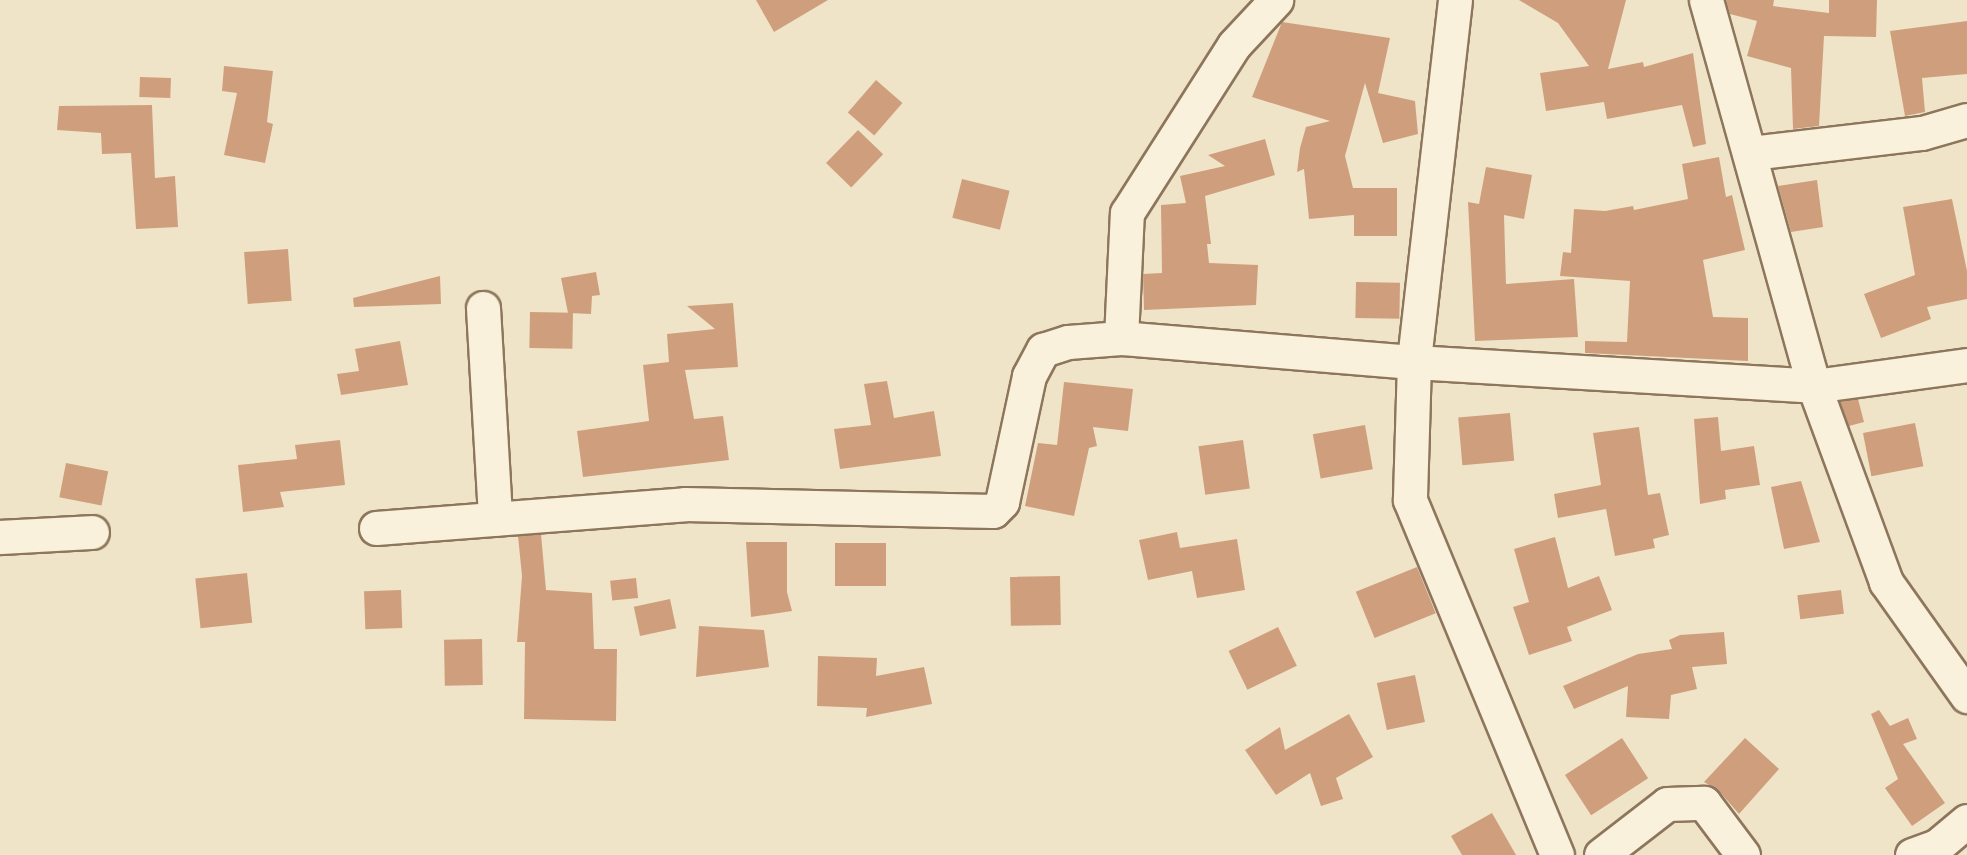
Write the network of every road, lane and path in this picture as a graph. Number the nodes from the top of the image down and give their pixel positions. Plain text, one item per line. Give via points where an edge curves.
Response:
1 (1276, 0) edge
2 (1455, 0) edge
3 (1706, 0) edge
4 (1967, 120) edge
5 (1751, 153) junction
6 (483, 308) dead end
7 (1121, 338) junction
8 (1414, 362) junction
9 (1967, 365) edge
10 (1814, 386) junction
11 (495, 519) junction
12 (376, 528) dead end
13 (92, 532) dead end
14 (0, 537) edge
15 (1967, 696) edge
16 (1967, 821) edge
17 (1557, 855) edge
18 (1601, 855) edge
19 (1743, 855) edge
20 (1912, 855) edge

1 - 7 street via 1234,45 1127,213
2 - 8 street
3 - 5 street
4 - 5 street via 1922,133
5 - 10 street
6 - 11 street
7 - 8 street
7 - 11 street via 1068,342 1043,350 1029,376 1002,502 993,511 685,504
8 - 10 street
8 - 17 street via 1410,500
9 - 10 street
10 - 15 street via 1886,582
11 - 12 street
13 - 14 street
16 - 20 street via 1937,846
18 - 19 street via 1667,804 1704,803

